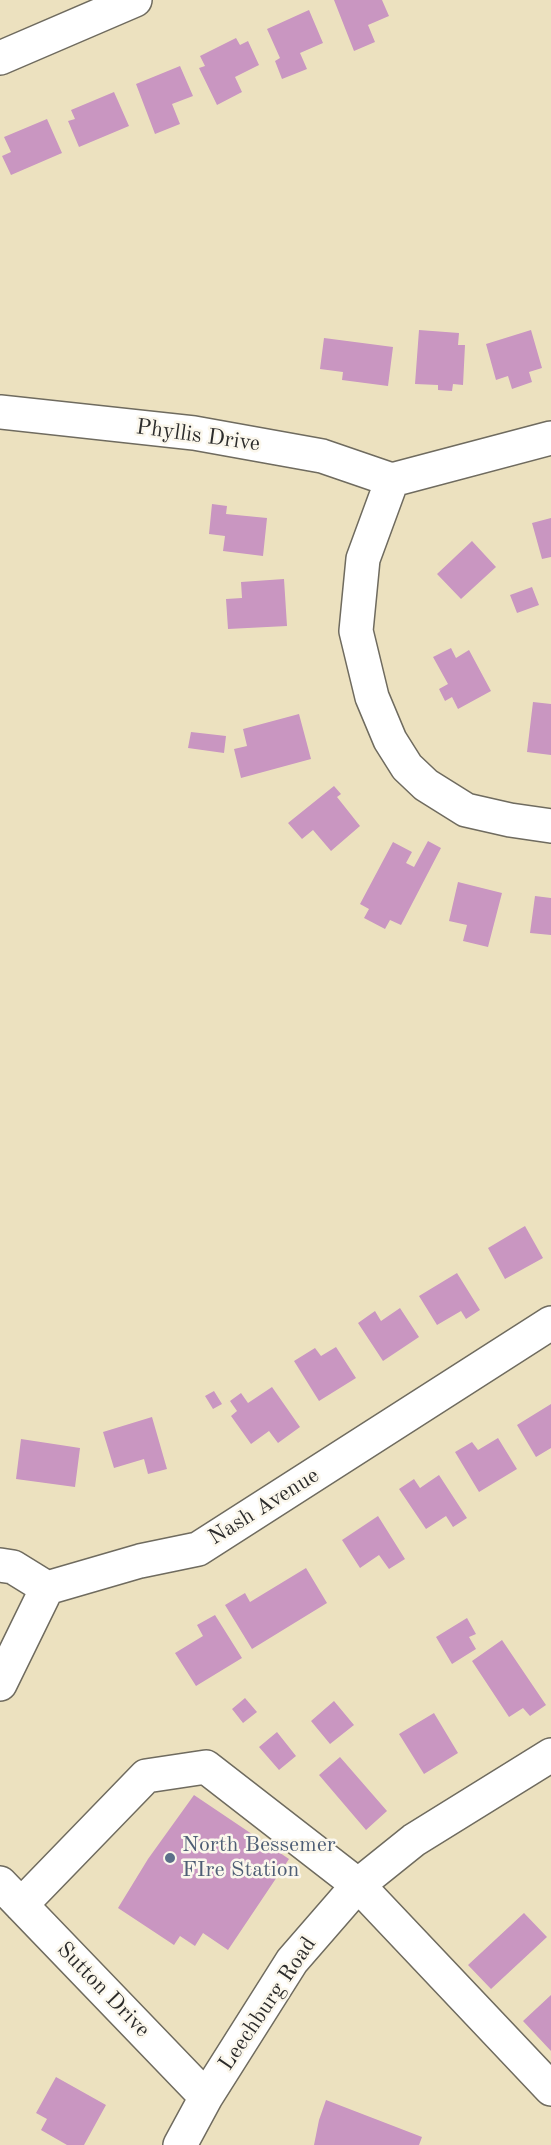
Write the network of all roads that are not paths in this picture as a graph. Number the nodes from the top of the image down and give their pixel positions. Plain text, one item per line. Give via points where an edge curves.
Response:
1 (135, 0) edge
2 (0, 58) edge
3 (0, 412) edge
4 (551, 438) edge
5 (392, 480) junction
6 (551, 826) edge
7 (551, 1323) edge
8 (0, 1564) edge
9 (47, 1587) junction
10 (0, 1684) edge
11 (551, 1755) edge
12 (358, 1885) junction
13 (10, 1894) edge
14 (551, 2089) edge
15 (206, 2097) junction
16 (180, 2145) edge

1 - 2 street
3 - 5 street, Phyllis Drive via 194,433 322,456
4 - 5 street
5 - 6 street via 363,559 356,631 372,698 390,741 407,767 426,785 466,810
7 - 9 street, Nash Avenue via 198,1549
8 - 9 street
9 - 10 street
11 - 12 street, Leechburg Road via 414,1840
12 - 13 street via 206,1767 146,1776
12 - 14 street
12 - 15 street, Leechburg Road via 292,1961
13 - 15 street, Sutton Drive
15 - 16 street, Leechburg Road

